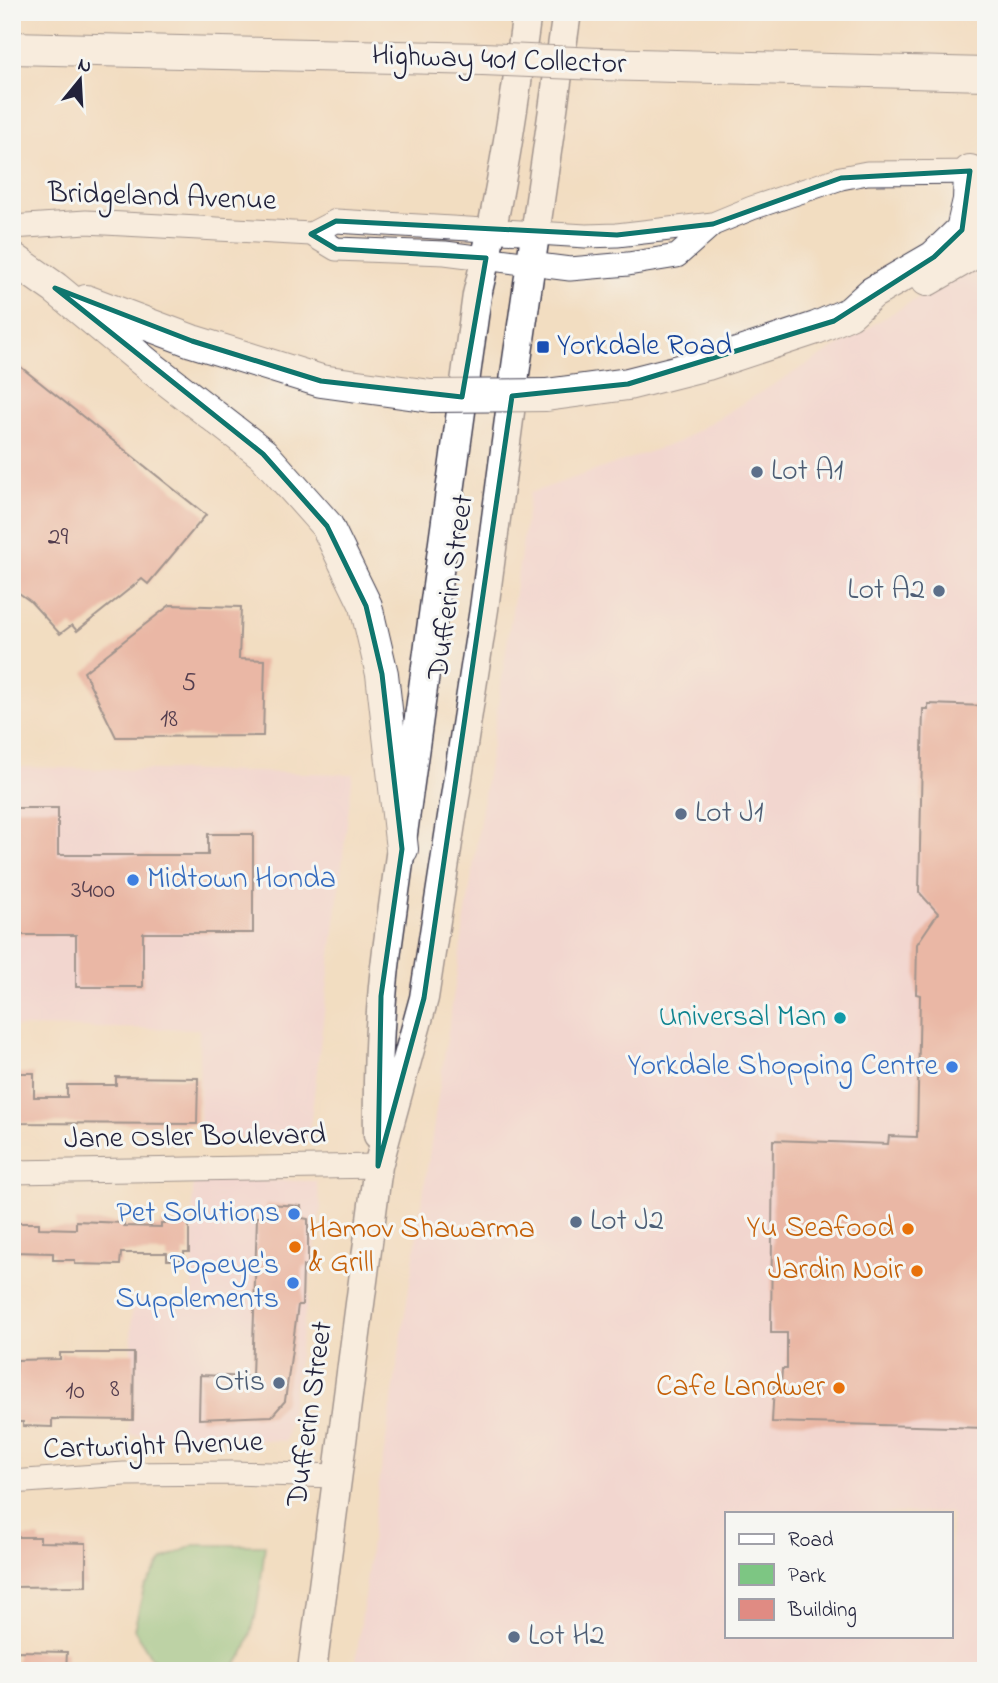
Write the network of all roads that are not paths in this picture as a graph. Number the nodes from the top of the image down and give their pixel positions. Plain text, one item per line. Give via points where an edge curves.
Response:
1 (527, 12) edge
2 (567, 12) edge
3 (12, 48) edge
4 (986, 74) edge
5 (978, 172) edge
6 (713, 224) junction
7 (12, 227) edge
8 (493, 230) junction
9 (536, 233) junction
10 (311, 234) junction
11 (986, 246) edge
12 (12, 258) edge
13 (486, 258) junction
14 (531, 265) junction
15 (55, 288) junction
16 (850, 313) junction
17 (402, 849) junction
18 (378, 1166) junction
19 (12, 1172) edge
20 (337, 1476) junction
21 (12, 1482) edge
22 (312, 1671) edge

1 - 8 main road, Dufferin Street
2 - 9 main road, Dufferin Street
3 - 4 highway, Highway 401 Collector, bridge
5 - 6 street via 867,173 841,178
5 - 16 highway via 962,230 934,257 872,293
6 - 9 street via 599,236
6 - 14 street via 677,256 598,268
7 - 10 street, Bridgeland Avenue via 86,222
8 - 9 street, Bridgeland Avenue
8 - 10 street, Bridgeland Avenue via 335,221
8 - 13 main road, Dufferin Street
9 - 14 main road, Dufferin Street
10 - 13 street, Bridgeland Avenue via 336,249
11 - 16 highway via 877,310
12 - 15 highway
13 - 14 street, Bridgeland Avenue
13 - 17 main road, Dufferin Street via 467,364
14 - 18 main road, Dufferin Street via 424,998
15 - 16 highway, bridge via 192,341 321,381 431,396 546,395 628,384 707,364
15 - 17 highway via 263,454 327,526 366,606 379,663
17 - 18 main road, Dufferin Street via 381,996
18 - 19 street, Jane Osler Boulevard
18 - 20 main road, Dufferin Street
20 - 21 street, Cartwright Avenue via 124,1474
20 - 22 main road, Dufferin Street

